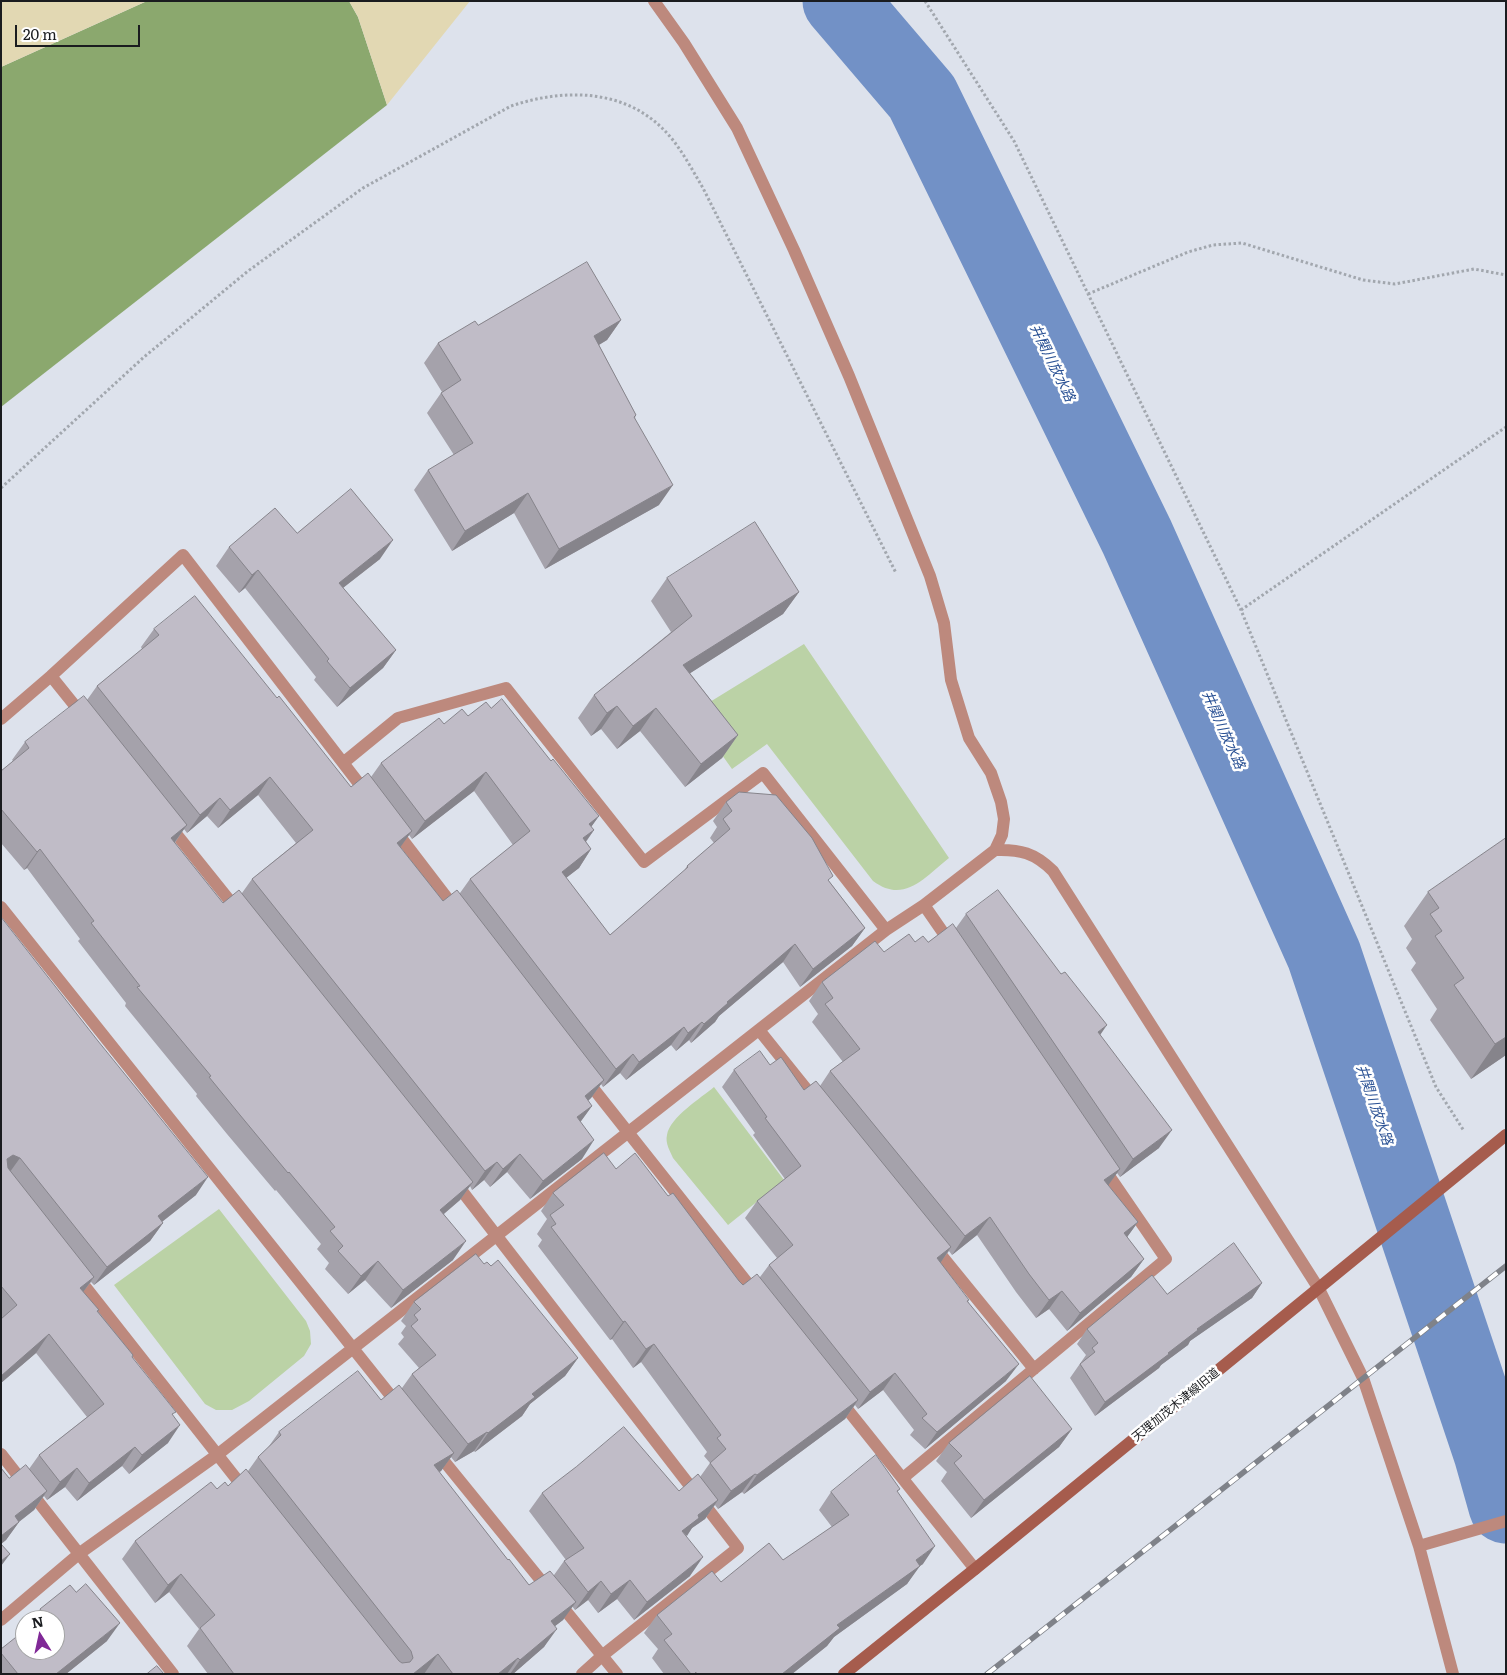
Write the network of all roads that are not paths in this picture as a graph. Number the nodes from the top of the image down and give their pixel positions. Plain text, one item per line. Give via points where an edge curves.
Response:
1 (654, 1) edge
2 (51, 676) junction
3 (1, 719) edge
4 (94, 731) edge
5 (343, 763) junction
6 (373, 802) edge
7 (162, 816) edge
8 (386, 818) edge
9 (995, 850) junction
10 (924, 905) junction
11 (1, 907) edge
12 (243, 917) edge
13 (464, 920) edge
14 (886, 930) junction
15 (958, 954) edge
16 (759, 1030) junction
17 (579, 1070) edge
18 (821, 1107) edge
19 (628, 1133) junction
20 (1506, 1135) edge
21 (1099, 1160) edge
22 (448, 1173) edge
23 (498, 1235) junction
24 (927, 1238) edge
25 (69, 1267) edge
26 (1318, 1289) junction
27 (762, 1302) edge
28 (352, 1348) junction
29 (1034, 1369) junction
30 (829, 1386) edge
31 (408, 1418) edge
32 (427, 1440) edge
33 (1, 1454) edge
34 (217, 1455) junction
35 (902, 1478) junction
36 (253, 1500) edge
37 (1506, 1520) edge
38 (1419, 1546) junction
39 (80, 1553) junction
40 (975, 1569) junction
41 (1, 1620) edge
42 (603, 1655) junction
43 (173, 1674) edge
44 (582, 1674) edge
45 (616, 1674) edge
46 (844, 1674) edge
47 (1453, 1674) edge

1 - 9 street via 684,42 737,128 849,376 930,576 944,622 952,680 969,738 991,773 1001,802 1002,835
2 - 3 street
2 - 4 street
2 - 5 street via 183,555
5 - 6 street
5 - 14 street via 398,718 506,688 644,862 763,773
7 - 12 street
8 - 13 street
9 - 10 street
9 - 26 street via 1014,849 1032,855 1053,871
10 - 14 street
10 - 15 street
11 - 28 street
14 - 16 street
16 - 18 street
16 - 19 street
17 - 19 street
19 - 23 street
19 - 27 street
20 - 26 street, 天理加茂木津線旧道
21 - 29 street via 1166,1260
22 - 23 street
23 - 28 street
23 - 42 street via 738,1548
24 - 29 street
25 - 34 street
26 - 38 street via 1362,1378
26 - 40 street, 天理加茂木津線旧道
28 - 31 street
28 - 34 street
29 - 35 street
30 - 35 street
32 - 42 street
33 - 39 street
34 - 36 street
34 - 39 street
35 - 40 street
37 - 38 street
38 - 47 street
39 - 41 street
39 - 43 street
40 - 46 street, 天理加茂木津線旧道
42 - 44 street
42 - 45 street

